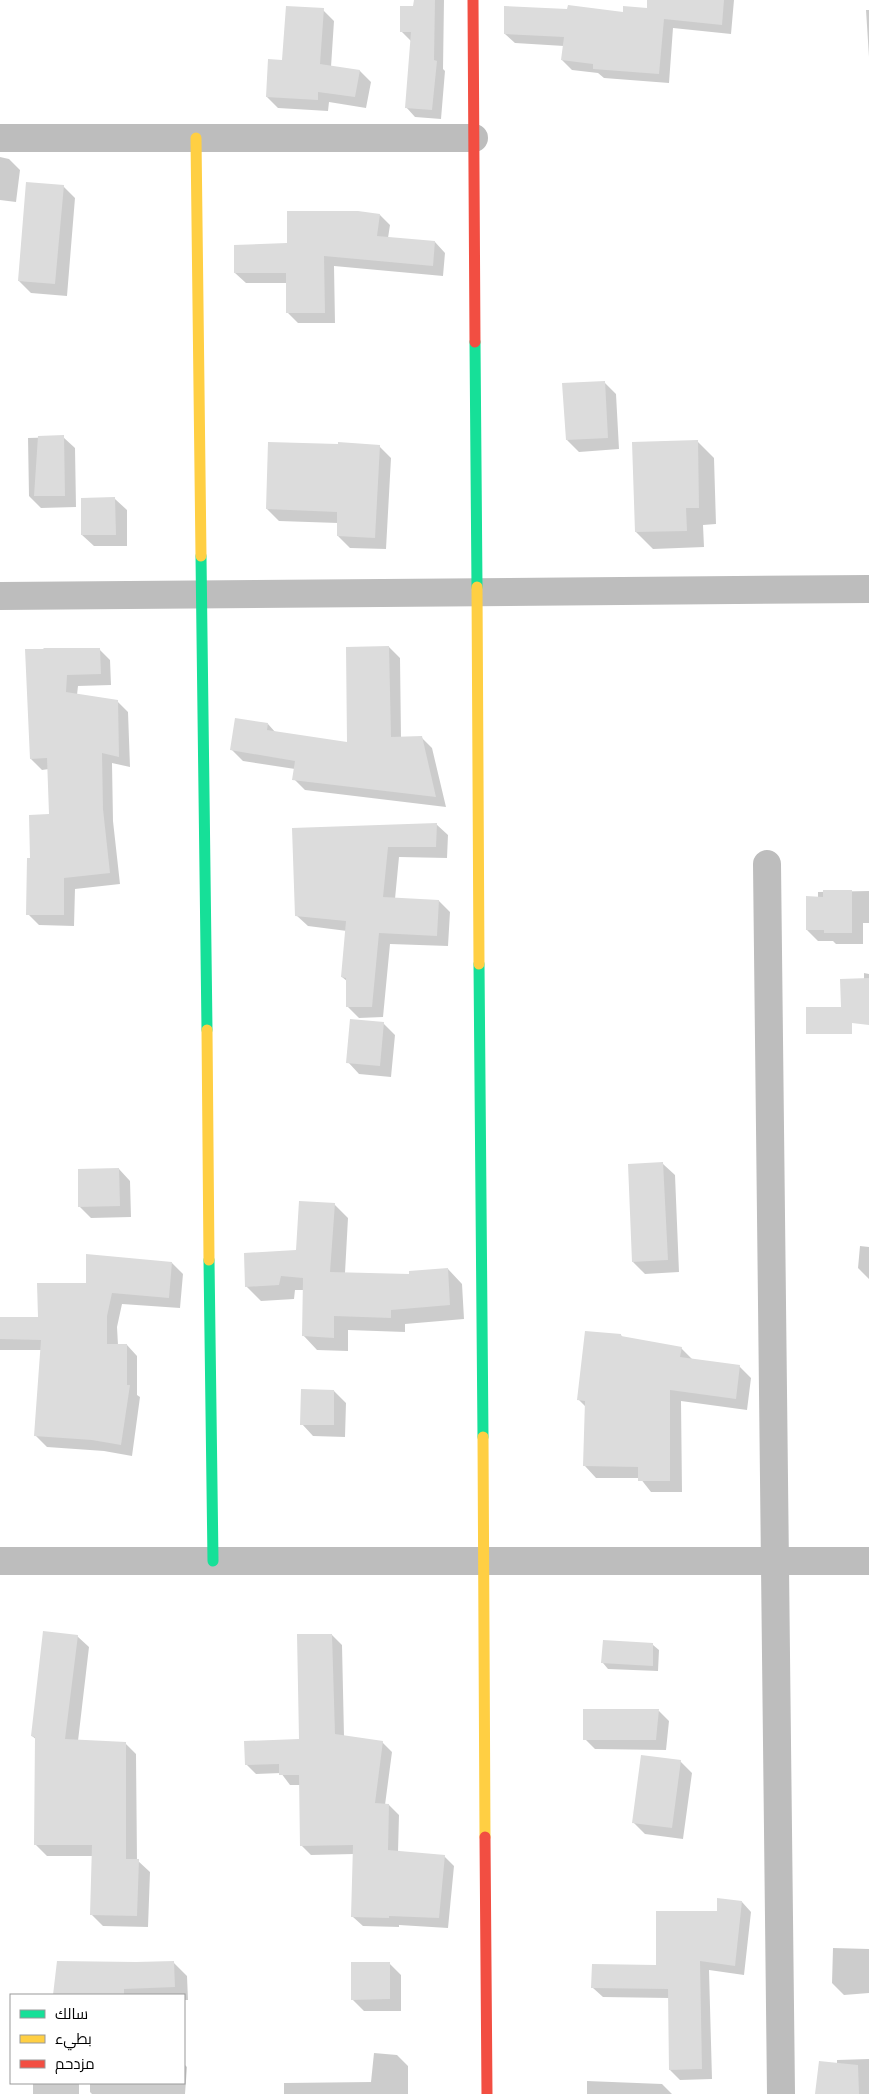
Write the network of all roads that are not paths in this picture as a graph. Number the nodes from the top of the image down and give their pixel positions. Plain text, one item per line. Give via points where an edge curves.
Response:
1 (473, 0) edge
2 (0, 138) edge
3 (196, 138) junction
4 (474, 138) junction
5 (869, 589) edge
6 (477, 591) junction
7 (201, 594) junction
8 (0, 596) edge
9 (767, 864) dead end
10 (0, 1561) edge
11 (484, 1561) junction
12 (775, 1561) junction
13 (869, 1561) edge
14 (212, 1562) junction
15 (487, 2094) edge
16 (781, 2094) edge

1 - 4 street
2 - 3 street
3 - 4 street
3 - 7 street
4 - 6 street
5 - 6 street
6 - 7 street
6 - 11 street
7 - 8 street
7 - 14 street
9 - 12 street
10 - 14 street
11 - 12 street
11 - 14 street
11 - 15 street
12 - 13 street
12 - 16 street

